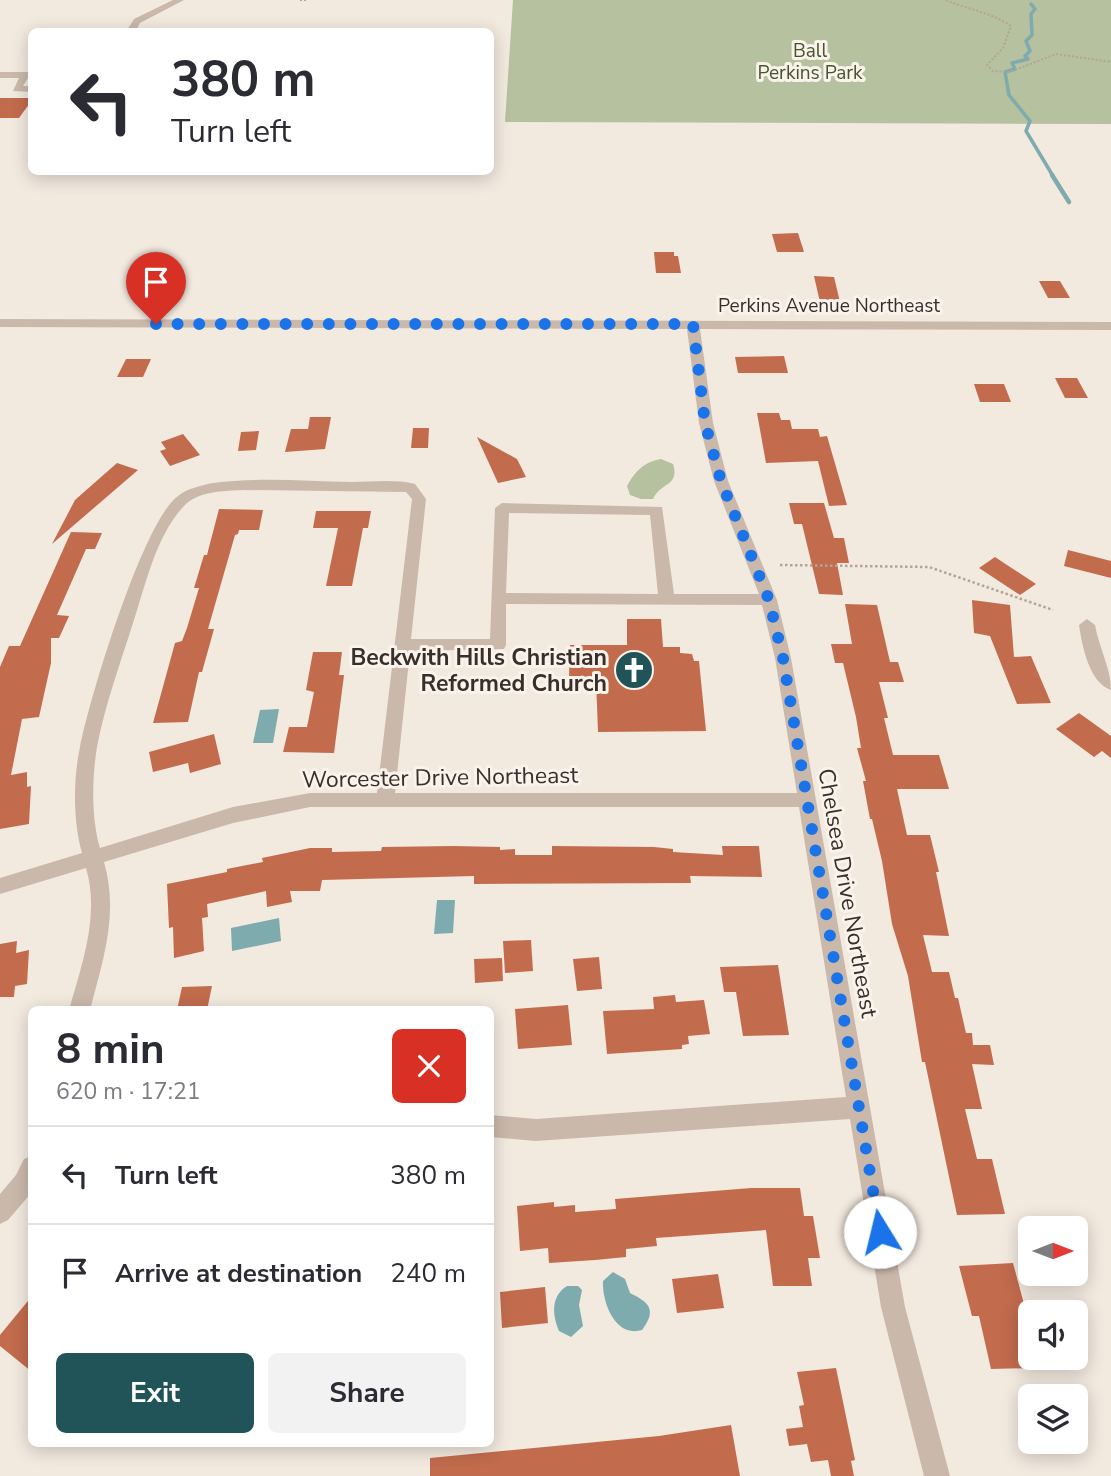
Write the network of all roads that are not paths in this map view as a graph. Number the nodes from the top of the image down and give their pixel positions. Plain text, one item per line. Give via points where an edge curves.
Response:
1 (180, 0) edge
2 (133, 28) edge
3 (28, 75) edge
4 (2, 78) edge
5 (28, 89) edge
6 (0, 323) edge
7 (693, 324) junction
8 (1111, 326) edge
9 (498, 598) junction
10 (667, 600) junction
11 (769, 600) junction
12 (1087, 625) dead end
13 (402, 645) junction
14 (1111, 684) edge
15 (384, 799) junction
16 (808, 800) junction
17 (93, 858) junction
18 (0, 886) edge
19 (80, 1006) edge
20 (860, 1107) junction
21 (494, 1126) edge
22 (28, 1174) edge
23 (0, 1212) edge
24 (937, 1476) edge

1 - 2 street via 137,21
3 - 4 street
3 - 5 street via 16,89
6 - 7 street, Perkins Avenue Northeast
7 - 8 street, Perkins Avenue Northeast
7 - 11 street, Chelsea Drive Northeast via 705,423 721,481
9 - 10 street
9 - 10 street via 502,508 657,510
9 - 13 street via 498,645
10 - 11 street
11 - 16 street, Chelsea Drive Northeast
12 - 14 street via 1091,652
13 - 15 street
13 - 17 street via 419,499 410,487 244,485 210,488 185,497 161,526 150,549 101,696 85,772 86,822
15 - 16 street, Worcester Drive Northeast
15 - 17 street, Worcester Drive Northeast via 310,800 267,807
16 - 20 street, Chelsea Drive Northeast
17 - 18 street, Worcester Drive Northeast
17 - 19 street via 99,878 100,934
20 - 21 street via 536,1130
20 - 24 street, Chelsea Drive Northeast via 893,1307
22 - 23 street

